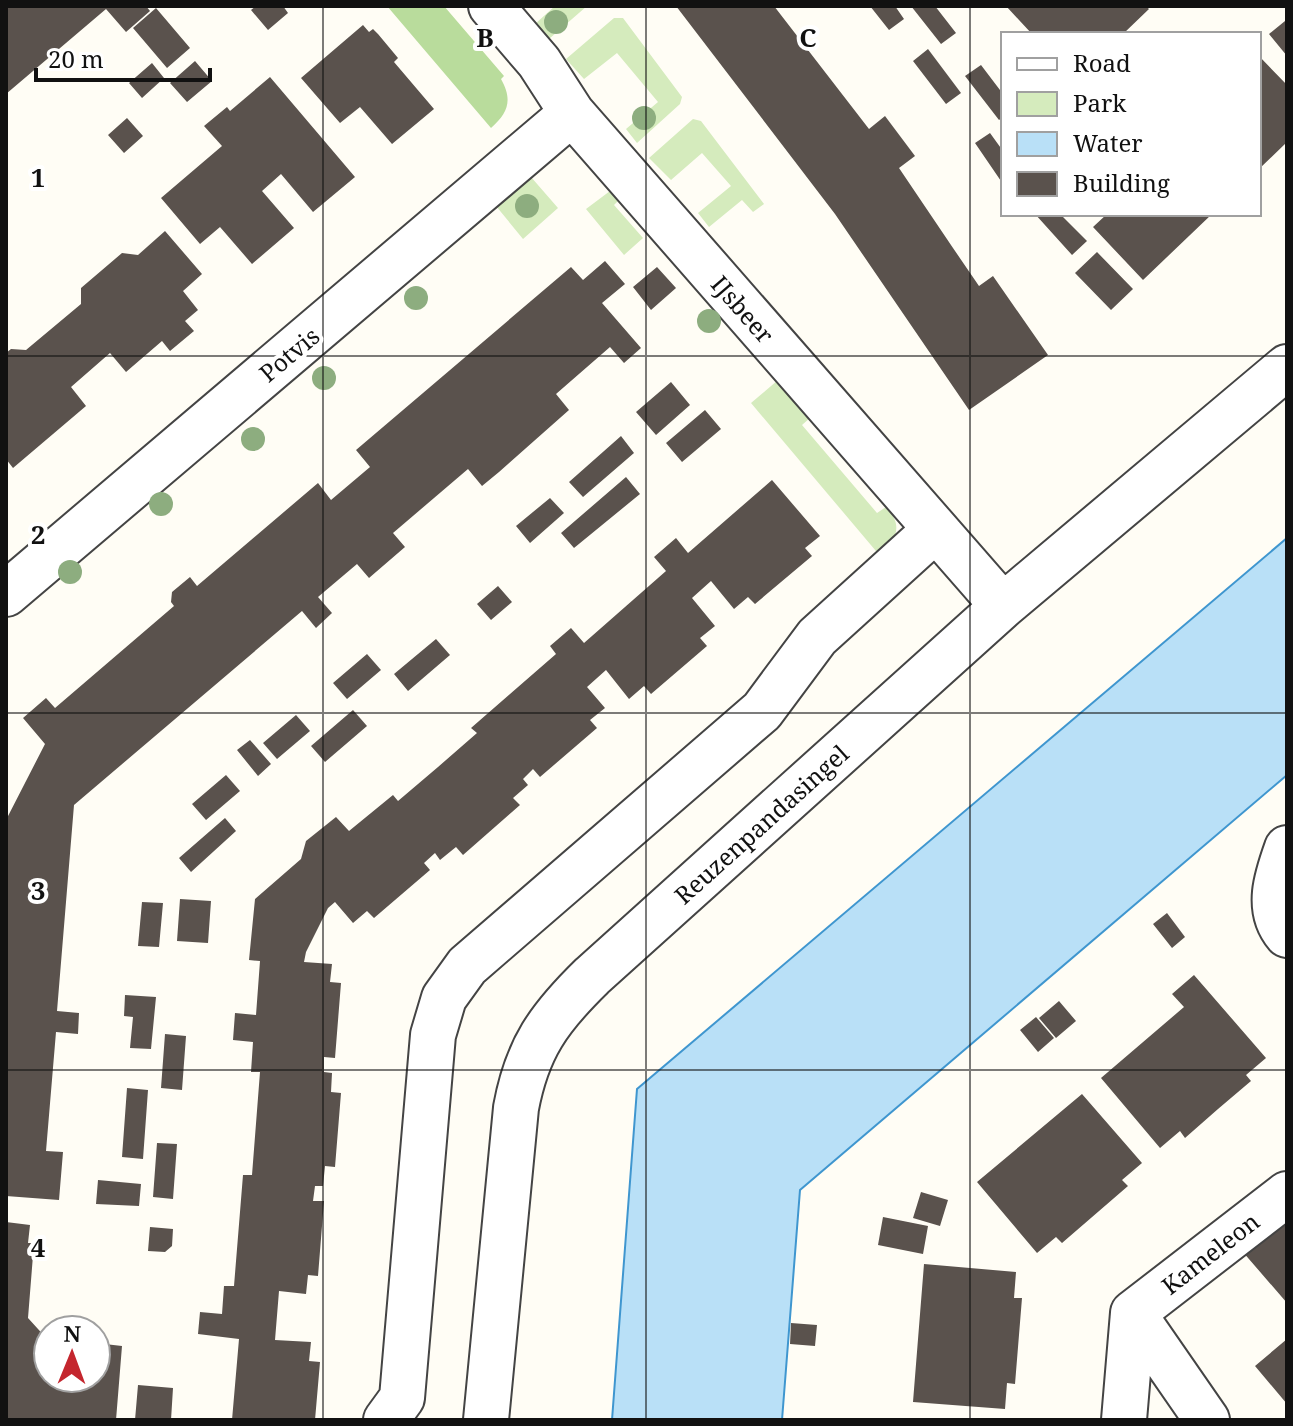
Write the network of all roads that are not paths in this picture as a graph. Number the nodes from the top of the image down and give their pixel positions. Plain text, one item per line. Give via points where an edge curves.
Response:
1 (491, 6) edge
2 (572, 113) junction
3 (1287, 367) edge
4 (935, 530) junction
5 (6, 594) edge
6 (1003, 606) junction
7 (1287, 848) edge
8 (1287, 935) edge
9 (1287, 1194) edge
10 (1133, 1313) junction
11 (386, 1420) edge
12 (486, 1420) edge
13 (1124, 1420) edge
14 (1207, 1420) edge

1 - 2 street, IJsbeer via 539,62
2 - 4 street, IJsbeer
2 - 5 street, Potvis
3 - 6 street, Reuzenpandasingel
4 - 6 street, IJsbeer
4 - 11 street via 817,637 762,711 467,966 444,998 433,1035 402,1398
6 - 12 street, Reuzenpandasingel via 592,976 534,1046 516,1108
7 - 8 street via 1273,890 1278,925
9 - 10 street, Kameleon
10 - 13 street
10 - 14 street

